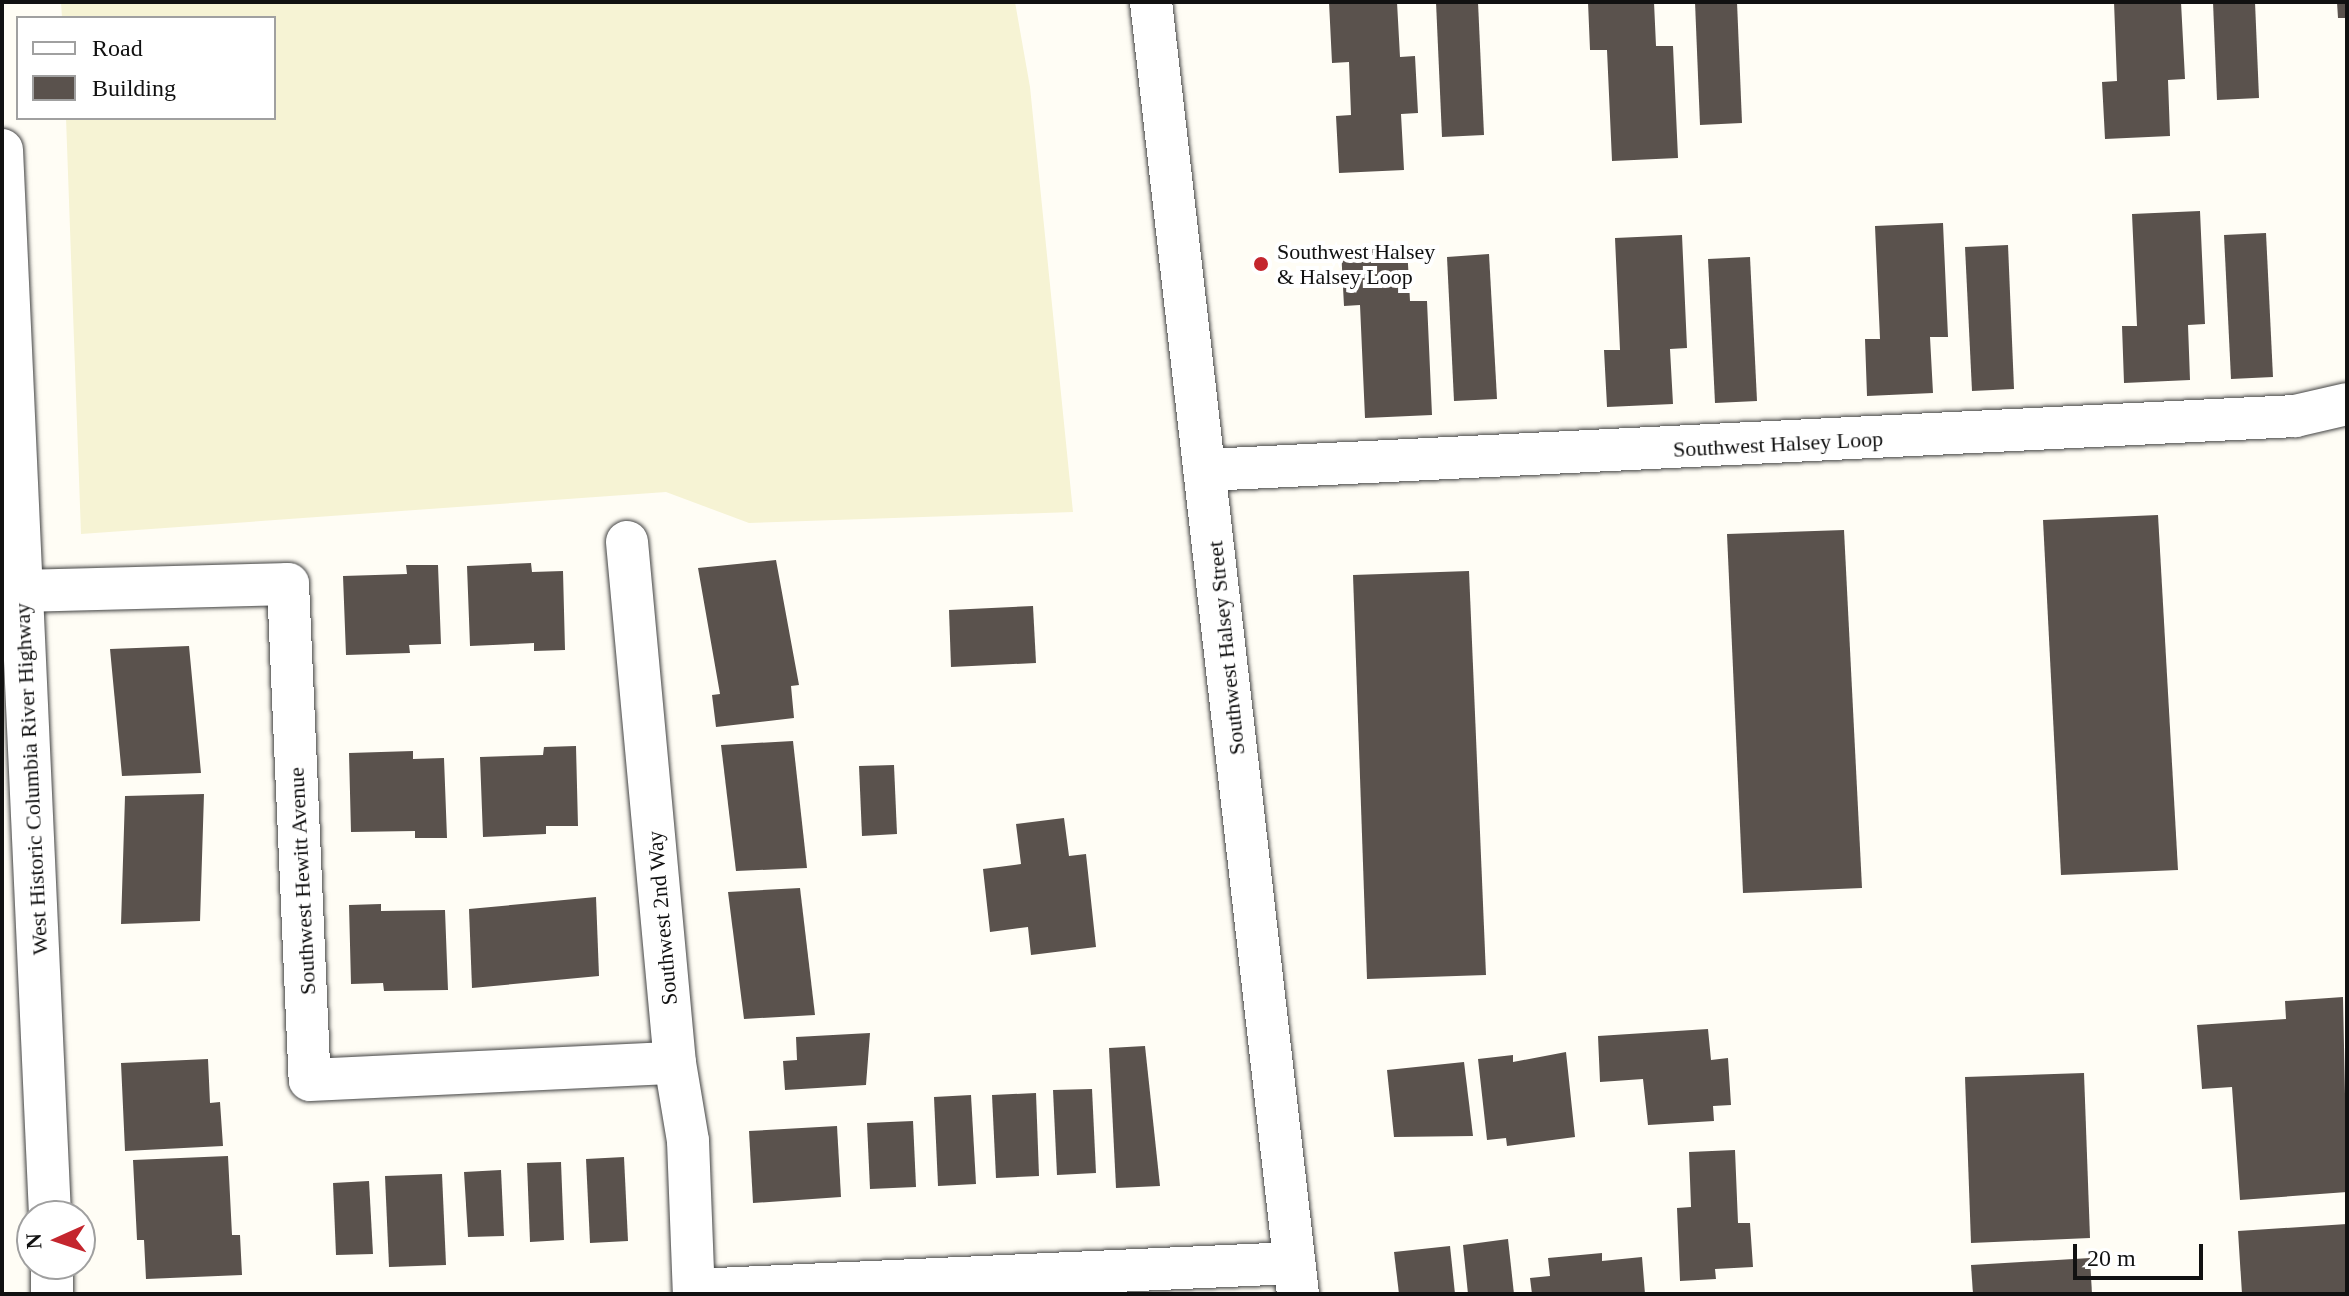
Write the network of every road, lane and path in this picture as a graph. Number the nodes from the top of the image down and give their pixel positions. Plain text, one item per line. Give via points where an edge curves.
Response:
1 (1151, 2) edge
2 (2, 150) edge
3 (2347, 404) edge
4 (1207, 470) junction
5 (627, 542) dead end
6 (22, 591) junction
7 (675, 1063) junction
8 (49, 1200) edge
9 (1296, 1279) edge
10 (694, 1292) edge

1 - 4 street, Southwest Halsey Street
2 - 6 street, West Historic Columbia River Highway
3 - 4 street, Southwest Halsey Loop via 2295,416
4 - 9 street, Southwest Halsey Street
5 - 7 street, Southwest 2nd Way
6 - 7 street, Southwest Hewitt Avenue via 288,584 310,1080
6 - 8 street, West Historic Columbia River Highway
7 - 10 street, Southwest 2nd Way via 688,1141
9 - 10 street

